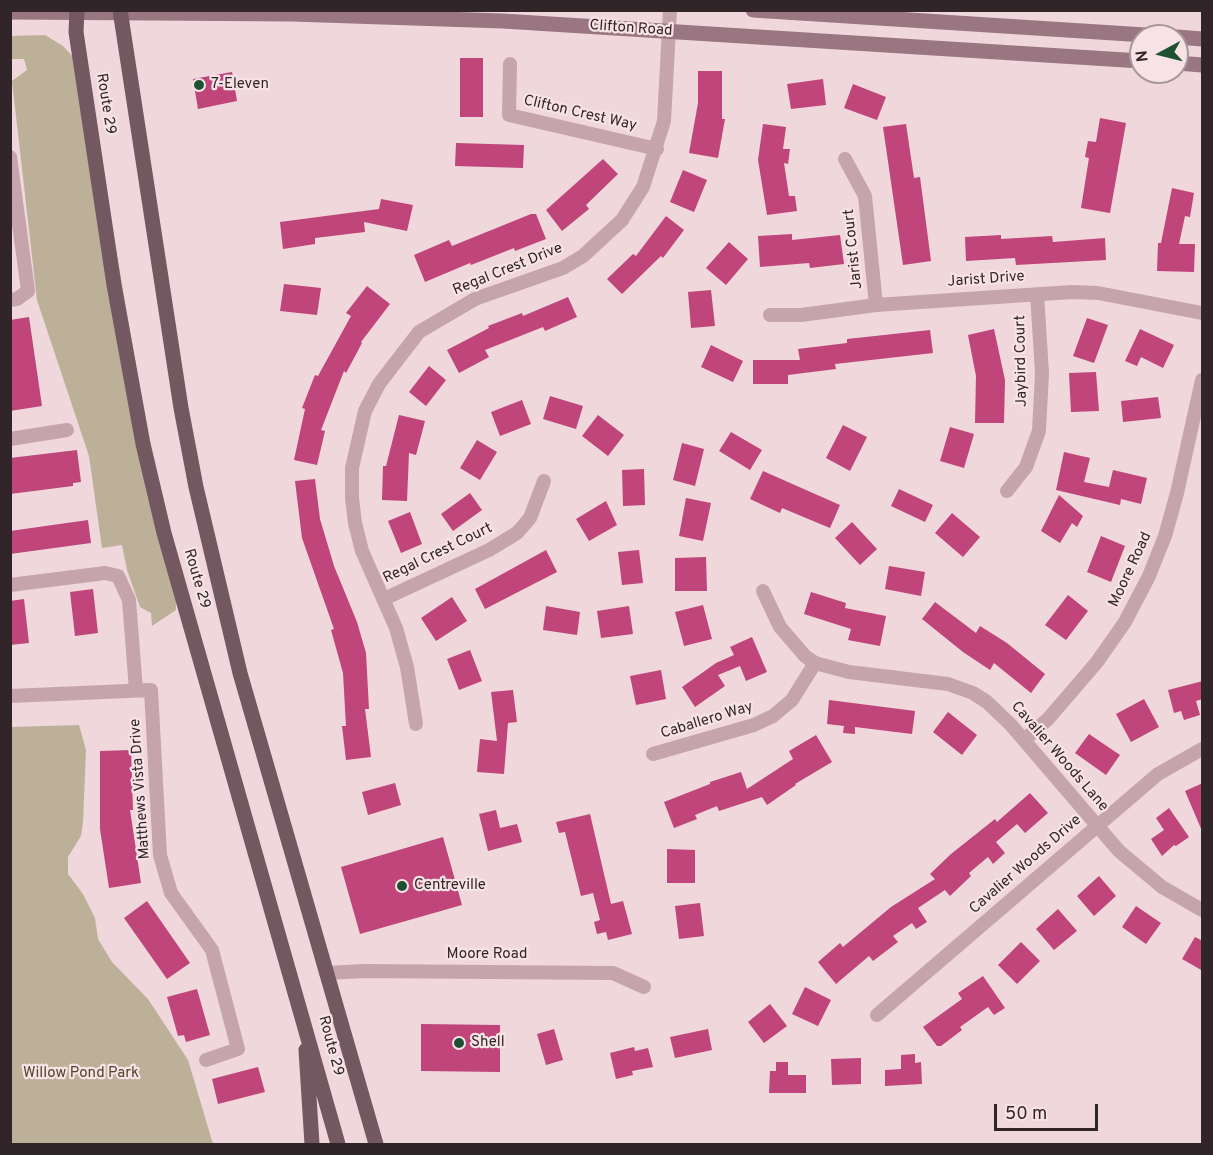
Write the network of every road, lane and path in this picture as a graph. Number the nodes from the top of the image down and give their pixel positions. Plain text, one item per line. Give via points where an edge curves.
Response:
1 (670, 10) edge
2 (753, 10) edge
3 (77, 11) edge
4 (10, 12) edge
5 (120, 12) edge
6 (669, 32) junction
7 (1129, 34) edge
8 (1129, 60) edge
9 (510, 64) dead end
10 (657, 149) junction
11 (10, 157) edge
12 (845, 159) dead end
13 (1037, 294) junction
14 (10, 300) edge
15 (876, 305) junction
16 (1203, 313) edge
17 (770, 315) dead end
18 (1203, 380) edge
19 (67, 430) dead end
20 (10, 439) edge
21 (544, 482) dead end
22 (1007, 491) dead end
23 (10, 585) edge
24 (763, 591) dead end
25 (384, 599) junction
26 (815, 663) junction
27 (136, 690) junction
28 (10, 696) edge
29 (416, 724) dead end
30 (1024, 740) junction
31 (1203, 749) edge
32 (653, 754) dead end
33 (1097, 826) junction
34 (1203, 910) edge
35 (326, 973) junction
36 (644, 987) dead end
37 (877, 1016) dead end
38 (304, 1020) junction
39 (206, 1060) dead end
40 (312, 1144) edge
41 (338, 1144) edge
42 (376, 1144) edge

1 - 6 street, Regal Crest Drive
2 - 7 main road
3 - 4 main road, Clifton Road
3 - 5 main road, Clifton Road
3 - 38 main road, Route 29 via 76,32 112,274 143,444 164,533
5 - 6 main road, Clifton Road via 503,21
5 - 35 main road, Route 29 via 196,487 240,673
6 - 8 main road, Clifton Road
6 - 10 street, Regal Crest Drive via 664,120
9 - 10 street, Clifton Crest Way via 509,115
10 - 25 street, Regal Crest Drive via 643,187 622,220 583,256 554,273 494,291 453,310 419,332 379,384 365,411 357,440 351,498 362,551
11 - 14 street via 28,291
12 - 15 street, Jarist Court via 865,196
13 - 15 street, Jarist Drive
13 - 16 street, Jarist Drive via 1098,292
13 - 22 street, Jaybird Court via 1042,373 1039,431 1026,467
15 - 17 street, Jarist Drive
18 - 30 street, Moore Road via 1177,493 1149,576 1125,622 1097,662 1048,719
19 - 20 street
21 - 25 street, Regal Crest Court via 530,518 516,533 489,550
23 - 27 street via 105,573 118,576 129,600
24 - 26 street, Cavalier Woods Lane via 780,627
25 - 29 street, Regal Crest Drive via 407,667
26 - 30 street, Cavalier Woods Lane via 849,672 960,688 987,702
26 - 32 street, Caballero Way via 792,700 773,716
27 - 28 street
27 - 39 street, Matthews Vista Drive via 151,690 160,855 171,893 212,950 238,1049
30 - 33 street, Cavalier Woods Lane
31 - 33 street, Cavalier Woods Drive via 1158,774
33 - 34 street, Cavalier Woods Lane via 1138,869
33 - 37 street, Cavalier Woods Drive
35 - 36 street, Moore Road via 613,973
35 - 42 main road, Route 29
38 - 40 main road
38 - 41 main road, Route 29

